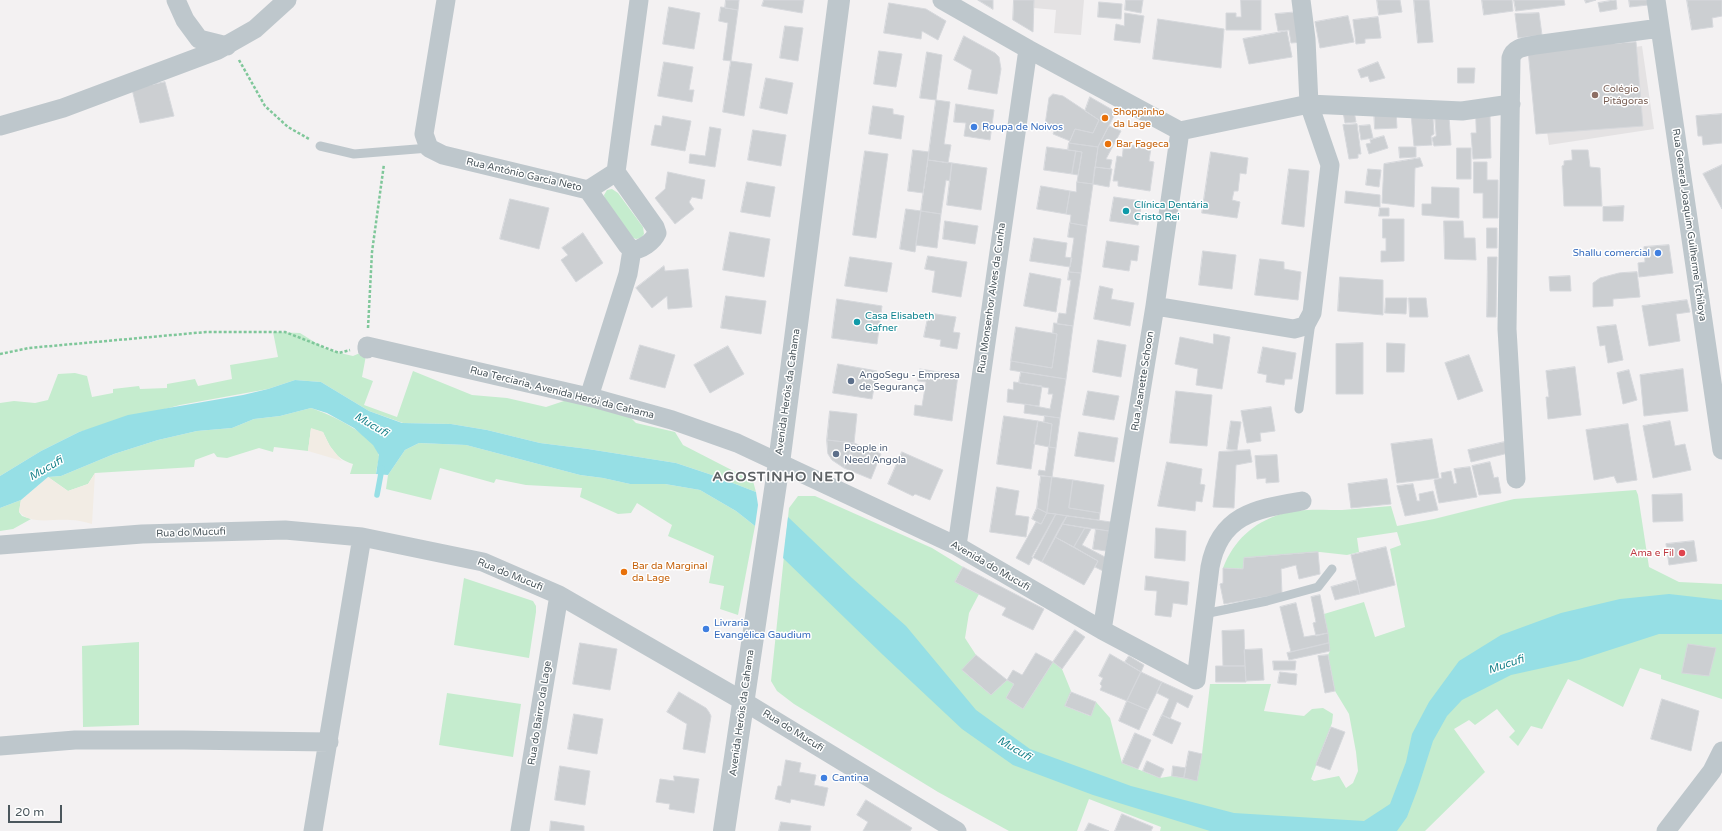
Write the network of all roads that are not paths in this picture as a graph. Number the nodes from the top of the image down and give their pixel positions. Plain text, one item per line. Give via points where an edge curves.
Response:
1 (176, 0) edge
2 (287, 0) edge
3 (446, 0) edge
4 (639, 0) edge
5 (839, 0) edge
6 (942, 0) edge
7 (1301, 0) edge
8 (1656, 0) edge
9 (1660, 28) junction
10 (228, 45) junction
11 (1028, 49) junction
12 (1308, 104) junction
13 (1511, 104) junction
14 (0, 126) edge
15 (1180, 131) junction
16 (320, 146) road end
17 (429, 148) junction
18 (616, 172) junction
19 (588, 190) junction
20 (632, 250) junction
21 (1155, 306) junction
22 (1312, 312) junction
23 (367, 348) road end
24 (589, 397) junction
25 (1299, 409) dead end
26 (1722, 450) edge
27 (778, 463) junction
28 (1516, 479) dead end
29 (1302, 501) dead end
30 (362, 537) junction
31 (0, 544) edge
32 (957, 546) junction
33 (1332, 569) dead end
34 (559, 595) junction
35 (1204, 614) junction
36 (1102, 630) junction
37 (743, 701) junction
38 (329, 742) junction
39 (0, 746) edge
40 (1722, 751) edge
41 (938, 826) edge
42 (313, 831) edge
43 (520, 831) edge
44 (724, 831) edge
45 (957, 831) edge
46 (1666, 831) edge

1 - 10 street via 185,20 199,39
2 - 10 street via 255,29
3 - 17 street via 424,134
4 - 18 street
5 - 27 street, Avenida Heróis da Cahama
6 - 11 street
7 - 12 street via 1306,39
8 - 9 street, Rua General Joaquim Guilherme Tchiloya
9 - 13 street via 1518,49 1513,52 1511,58
9 - 26 street, Rua General Joaquim Guilherme Tchiloya
10 - 14 street via 63,108
11 - 15 street
11 - 32 street, Rua Monsenhor Alves da Cunha
12 - 13 street via 1462,111
12 - 15 street
12 - 22 street via 1330,165
13 - 28 street via 1507,329
15 - 21 street, Rua Jeanette Schoon
16 - 17 lane via 354,154
17 - 19 street, Rua António Garcia Neto via 443,155
18 - 19 street, Rua António Garcia Neto
18 - 20 street via 657,233 654,239 638,250
19 - 20 street
20 - 24 street via 628,274
21 - 22 street via 1294,329 1305,326
21 - 36 street, Rua Jeanette Schoon
22 - 25 lane
23 - 24 street, Rua Terciaria, Avenida Herói da Cahama
24 - 27 street, Rua Terciaria, Avenida Herói da Cahama via 672,420 737,443
27 - 32 street, Avenida do Mucufi
27 - 37 street, Avenida Heróis da Cahama
29 - 35 street via 1273,506 1231,524 1213,553
30 - 31 street, Rua do Mucufi via 285,530 142,534
30 - 34 street, Rua do Mucufi via 483,562
30 - 38 street
32 - 36 street, Avenida do Mucufi
33 - 35 lane via 1318,587
34 - 37 street, Rua do Mucufi
34 - 43 street, Rua do Bairro da Lage
35 - 36 street, Avenida do Mucufi via 1196,680
37 - 41 street, Rua do Mucufi
37 - 44 street, Avenida Heróis da Cahama
38 - 39 street via 83,740
38 - 42 street
40 - 46 street via 1712,771
41 - 45 street, Rua do Mucufi

